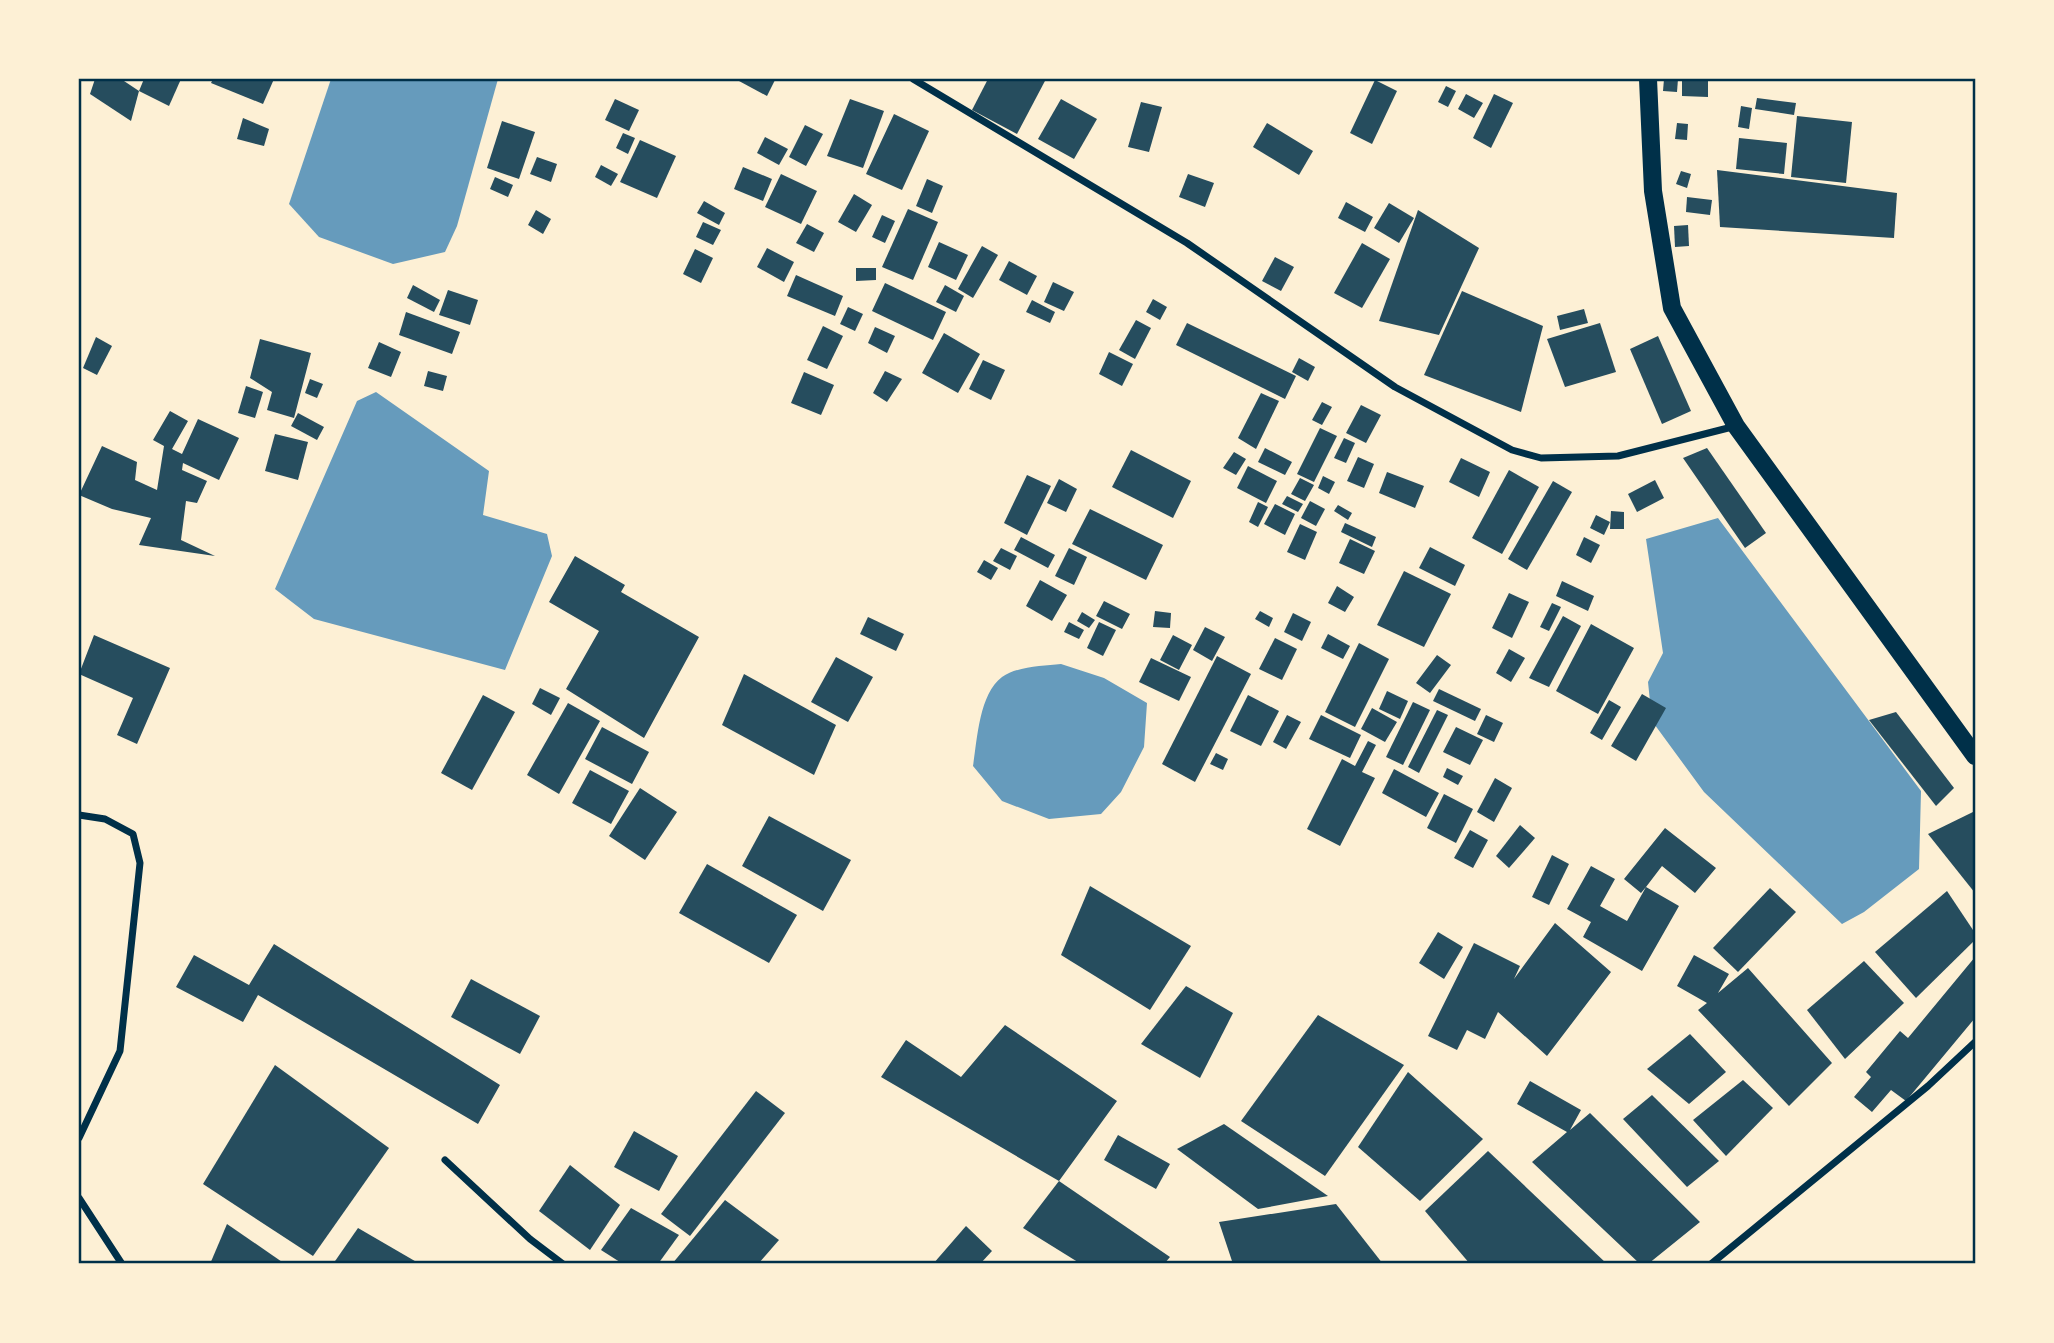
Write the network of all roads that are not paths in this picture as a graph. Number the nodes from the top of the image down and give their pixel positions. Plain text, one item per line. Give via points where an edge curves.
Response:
1 (913, 79) edge
2 (1648, 79) edge
3 (1735, 426) junction
4 (1975, 756) edge
5 (79, 815) edge
6 (1975, 1042) edge
7 (79, 1138) edge
8 (445, 1160) dead end
9 (79, 1198) edge
10 (122, 1264) edge
11 (563, 1264) edge
12 (1711, 1264) edge

1 - 3 street via 1187,243 1395,387 1512,450 1541,458 1618,456
2 - 3 main road via 1653,191 1672,308
3 - 4 main road
5 - 7 street via 105,819 133,834 140,863 120,1051
6 - 12 street
8 - 11 street
9 - 10 street

